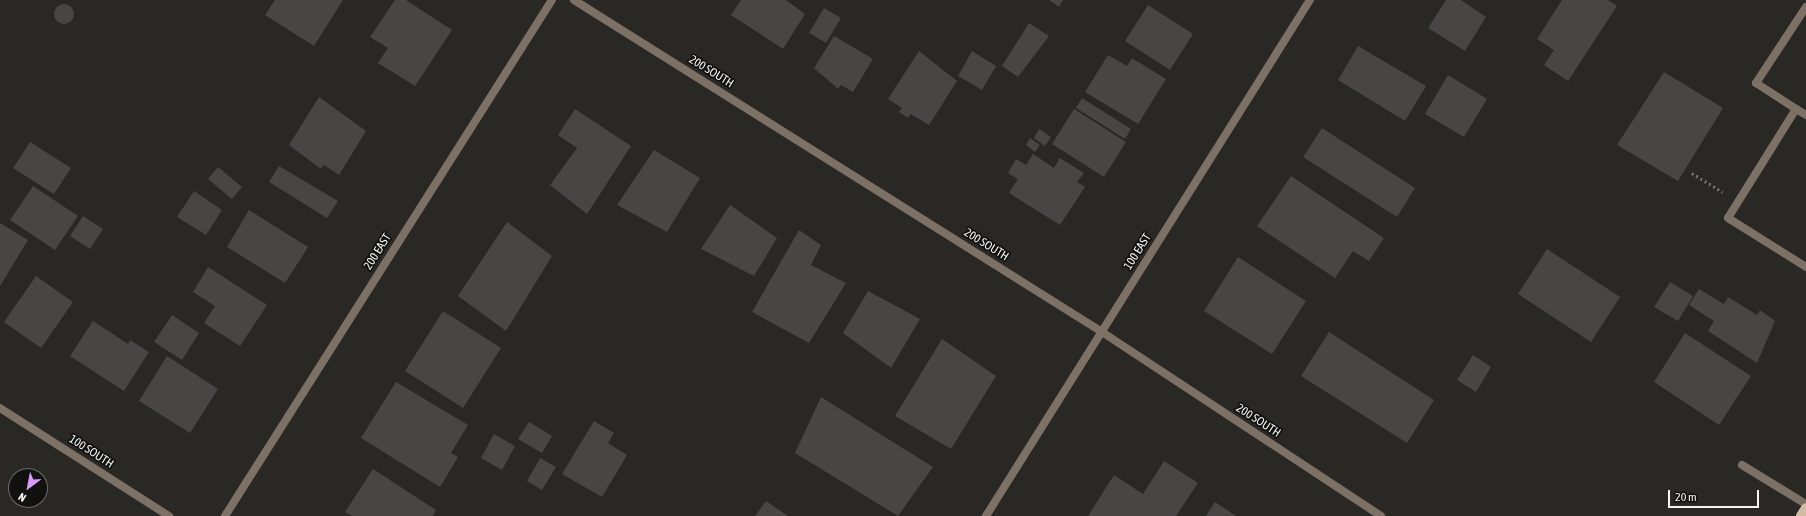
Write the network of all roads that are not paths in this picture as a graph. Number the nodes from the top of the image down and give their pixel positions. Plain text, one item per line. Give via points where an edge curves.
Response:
1 (552, 0) edge
2 (574, 0) edge
3 (1310, 0) edge
4 (1806, 7) edge
5 (1796, 109) junction
6 (1806, 115) edge
7 (1806, 266) edge
8 (1102, 332) junction
9 (0, 408) edge
10 (1742, 465) dead end
11 (1806, 504) edge
12 (1806, 508) edge
13 (169, 516) edge
14 (225, 516) edge
15 (986, 516) edge
16 (1381, 516) edge
17 (1801, 516) edge

1 - 14 street, 200 EAST
2 - 8 street, 200 SOUTH
3 - 8 street, 100 EAST
4 - 5 street via 1756,83
5 - 6 street
5 - 7 street via 1728,218
8 - 15 street, 100 EAST
8 - 16 street, 200 SOUTH
9 - 13 street, 100 SOUTH
10 - 11 street
12 - 17 main road

